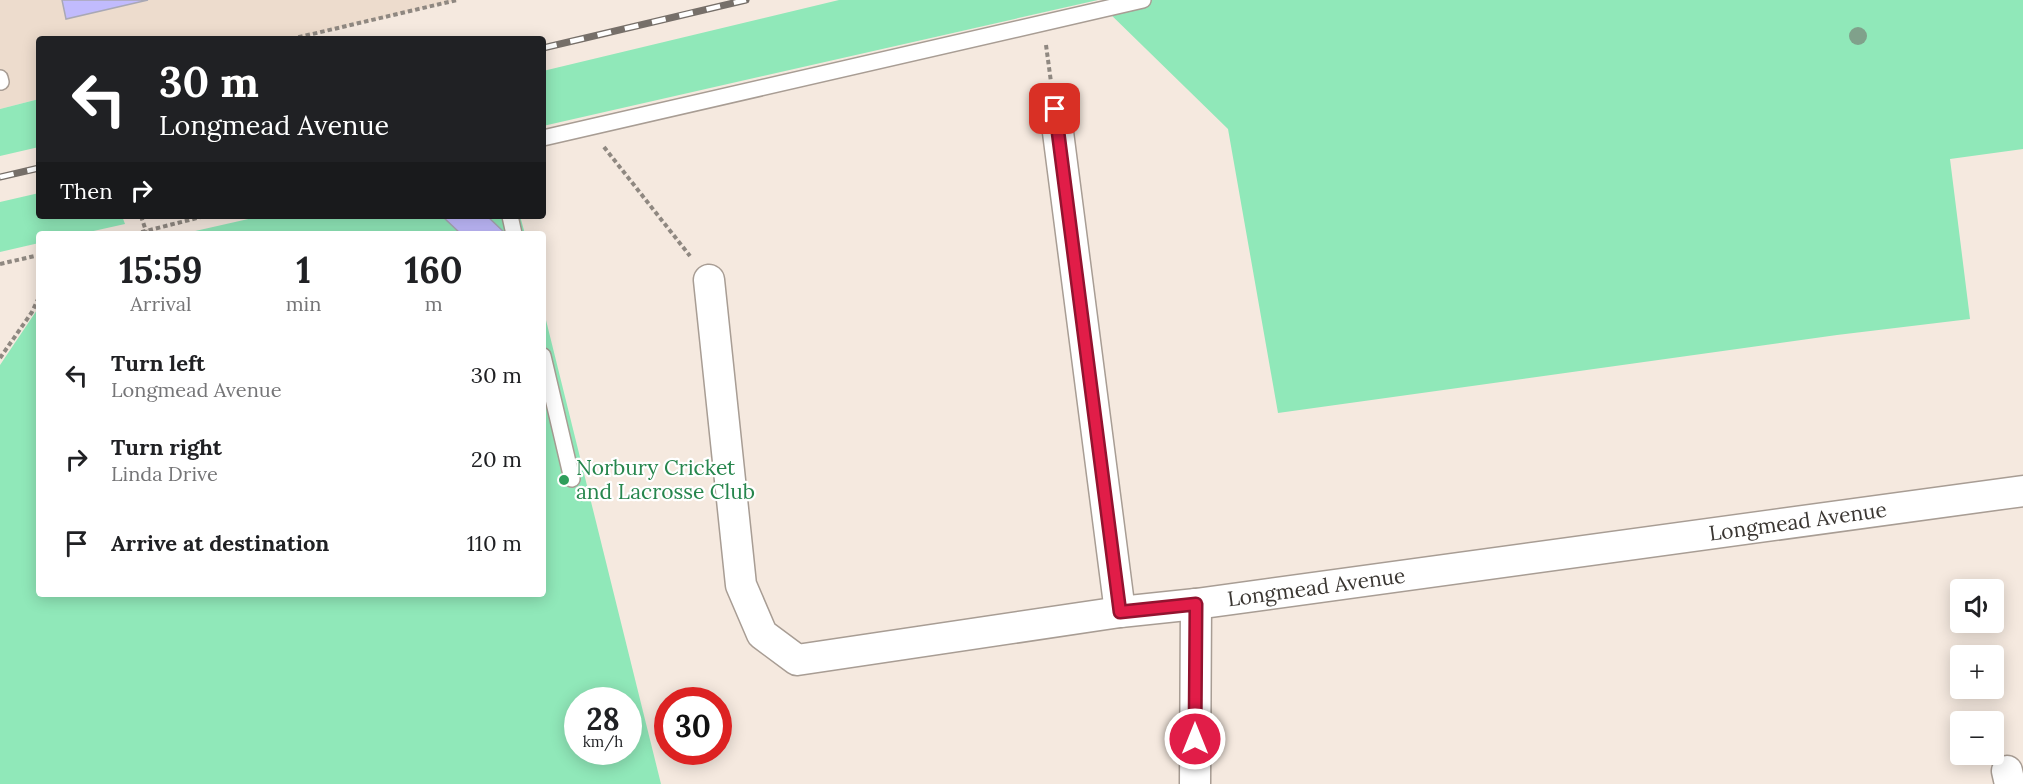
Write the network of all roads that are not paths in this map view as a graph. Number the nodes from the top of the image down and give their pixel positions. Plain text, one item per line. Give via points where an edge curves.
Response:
1 (1143, 0) edge
2 (1055, 109) road end
3 (546, 137) edge
4 (710, 280) road end
5 (546, 369) edge
6 (572, 479) dead end
7 (2023, 491) edge
8 (1196, 604) junction
9 (1120, 612) junction
10 (1195, 784) edge

1 - 3 lane
2 - 9 street
4 - 9 street, Longmead Avenue via 741,585 762,634 797,660
5 - 6 lane
7 - 8 street, Longmead Avenue
8 - 9 street, Longmead Avenue
8 - 10 street

